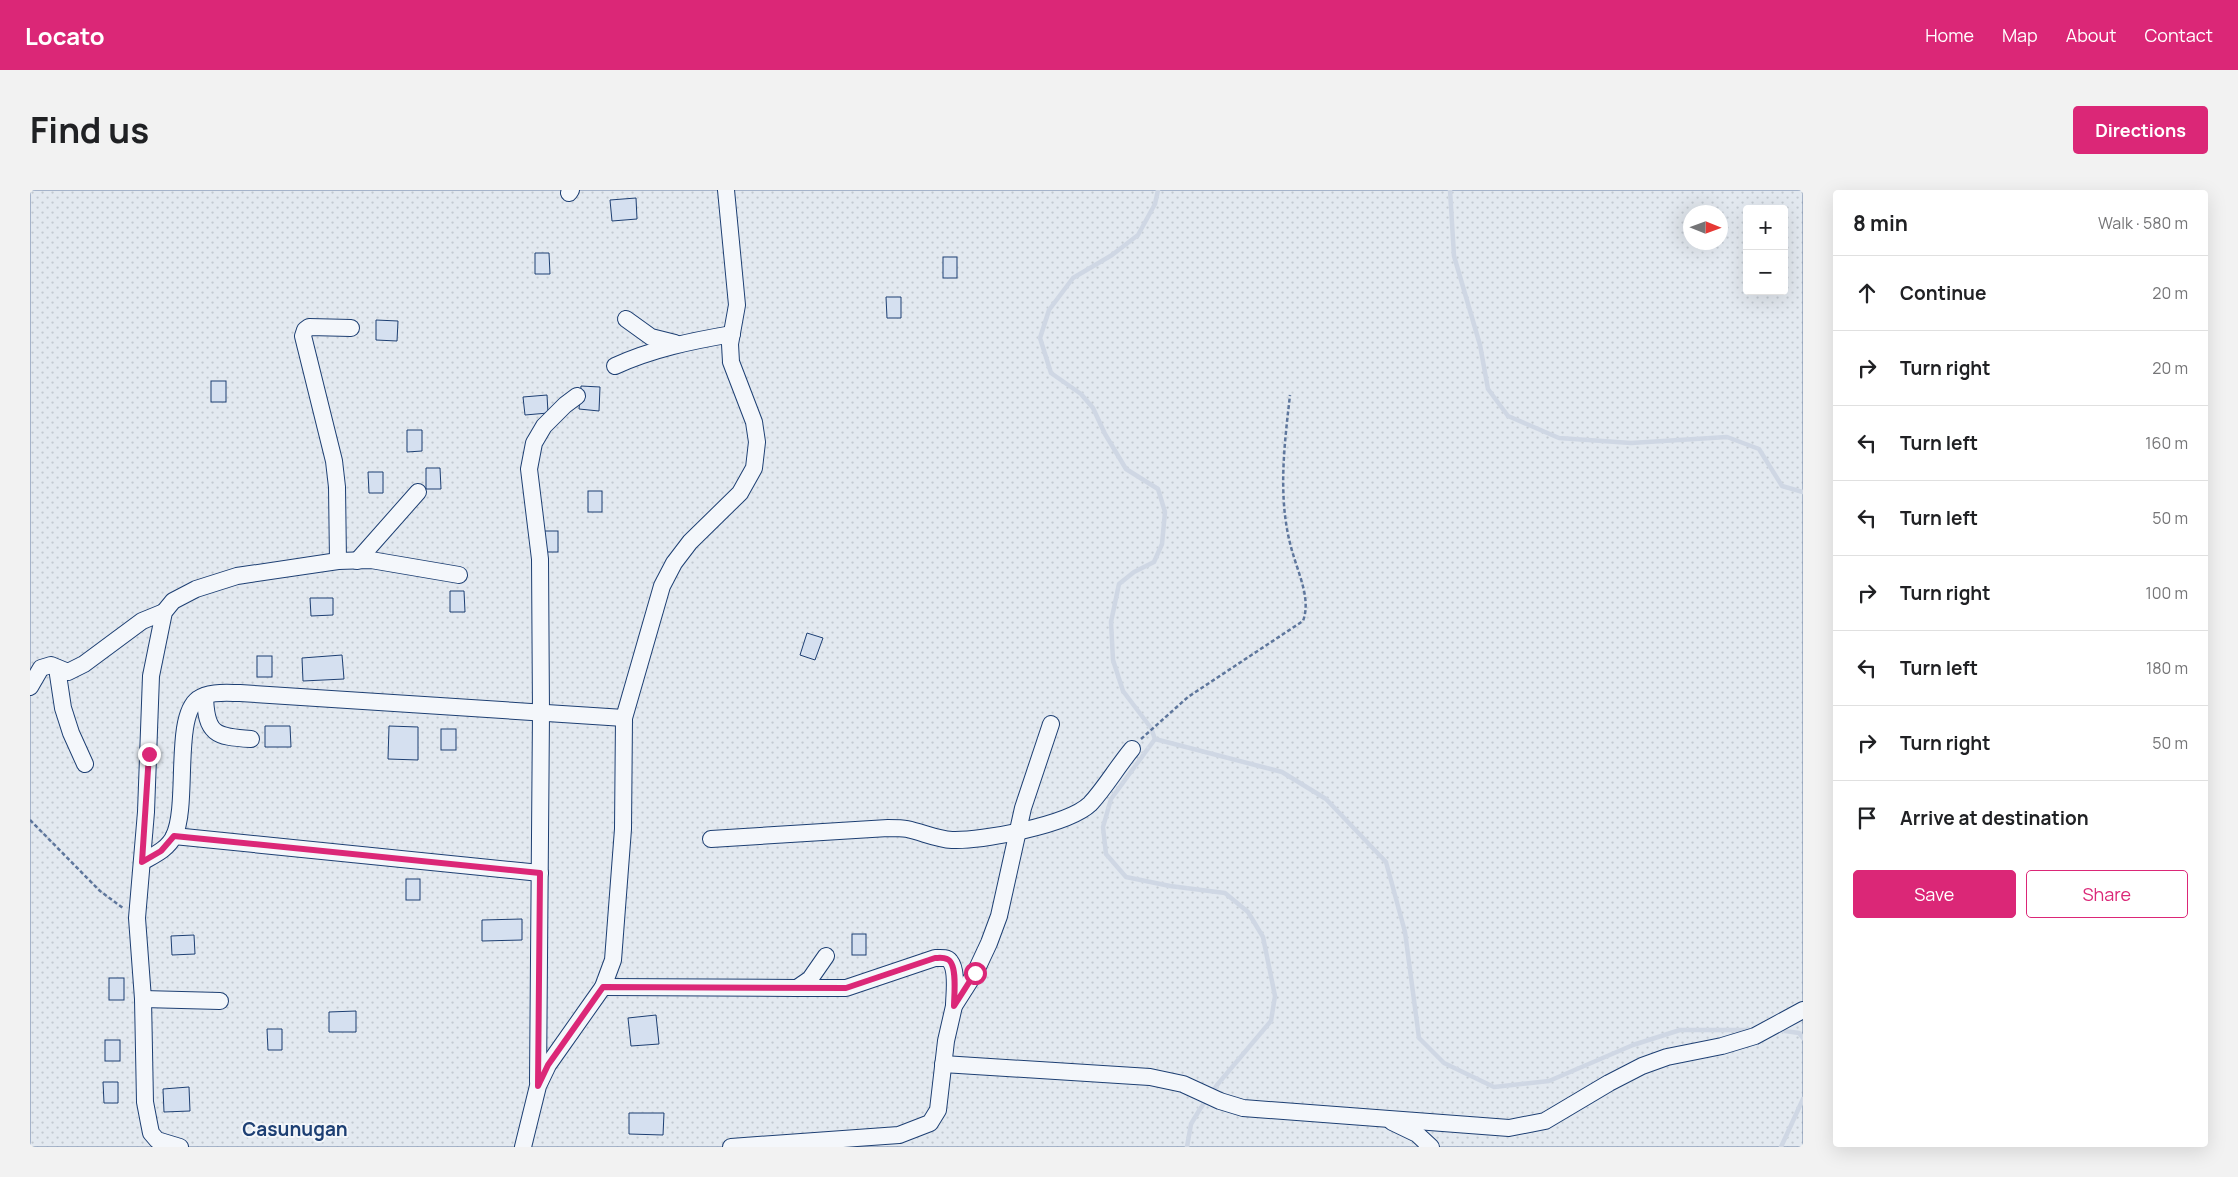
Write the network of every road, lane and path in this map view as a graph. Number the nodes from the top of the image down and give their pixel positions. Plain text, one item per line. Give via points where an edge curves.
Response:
1 (726, 190) edge
2 (626, 319) dead end
3 (351, 328) dead end
4 (732, 334) junction
5 (681, 344) junction
6 (615, 366) dead end
7 (1290, 394) dead end
8 (578, 396) dead end
9 (418, 492) dead end
10 (338, 561) junction
11 (357, 561) junction
12 (459, 575) dead end
13 (164, 612) junction
14 (57, 668) junction
15 (30, 688) edge
16 (205, 696) junction
17 (541, 713) junction
18 (624, 718) junction
19 (1051, 724) dead end
20 (251, 739) dead end
21 (1132, 750) joint
22 (85, 764) dead end
23 (30, 820) edge
24 (1017, 830) junction
25 (174, 836) junction
26 (711, 838) dead end
27 (142, 862) junction
28 (540, 873) junction
29 (137, 918) junction
30 (826, 956) dead end
31 (603, 987) junction
32 (797, 988) junction
33 (144, 999) junction
34 (220, 1001) dead end
35 (954, 1006) junction
36 (1803, 1010) edge
37 (943, 1064) junction
38 (538, 1086) junction
39 (1388, 1119) junction
40 (180, 1147) edge
41 (523, 1147) edge
42 (731, 1147) edge
43 (1431, 1147) edge

1 - 4 street via 736,298
2 - 5 street via 651,337
3 - 10 street via 309,327 303,336 334,461
4 - 5 street
4 - 18 street via 731,362 754,422 757,442 754,468 740,493 690,542 666,578
5 - 6 street via 640,354
7 - 21 path via 1283,498 1288,537 1307,611 1303,621 1188,697 1151,728
8 - 17 street via 544,426 534,443 528,469 540,559
9 - 11 street
10 - 11 street
10 - 13 street via 237,576 196,589 173,601
11 - 12 street via 371,560
13 - 14 street via 142,621 84,664 68,672
13 - 27 street via 151,676
14 - 15 street via 52,665 41,668
14 - 22 street via 71,733
16 - 17 street via 240,693
16 - 20 street via 205,717 216,732 224,737
16 - 25 street via 198,699 188,714
17 - 18 street
17 - 28 street
18 - 31 street via 623,829 617,923 613,960
19 - 24 street
21 - 24 street via 1088,805 1054,822
23 - 29 path via 100,890
24 - 26 street via 951,840 907,829 888,828
24 - 35 street via 999,916 975,973
25 - 27 street via 161,851
25 - 28 street
27 - 29 street
28 - 38 street
29 - 33 street
30 - 32 street via 810,979
31 - 32 street
31 - 38 street via 548,1065
32 - 35 street via 846,988 935,958 946,958 954,969
33 - 34 street
33 - 40 street via 145,1102 151,1133 157,1140
35 - 37 street
36 - 39 street via 1754,1036 1642,1066 1545,1121 1509,1128
37 - 39 street via 1150,1078 1183,1084 1243,1108
37 - 42 street via 938,1110 930,1123 899,1134
38 - 41 street
39 - 43 street via 1417,1134

